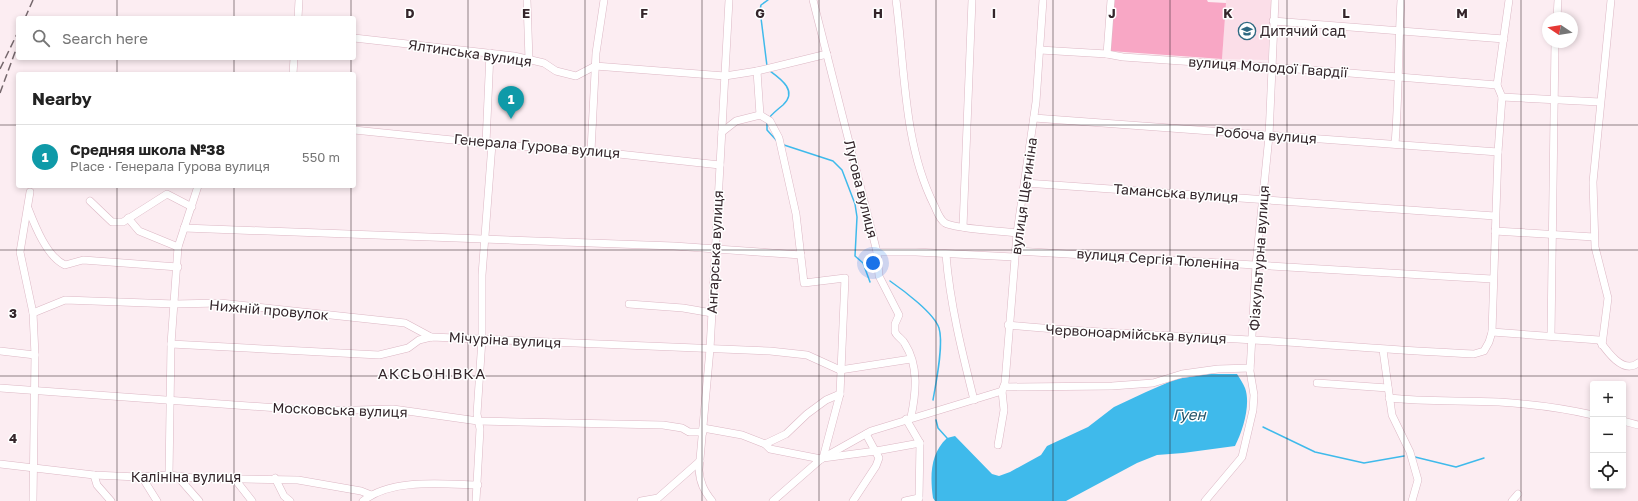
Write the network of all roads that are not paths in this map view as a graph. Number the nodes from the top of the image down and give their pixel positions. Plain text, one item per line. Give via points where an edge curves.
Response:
1 (299, 0) edge
2 (527, 0) edge
3 (604, 0) edge
4 (729, 0) edge
5 (813, 0) edge
6 (896, 0) edge
7 (972, 0) edge
8 (1043, 0) edge
9 (1111, 0) edge
10 (1275, 0) edge
11 (1402, 0) edge
12 (1509, 0) edge
13 (1558, 0) edge
14 (1611, 0) edge
15 (1557, 12) edge
16 (298, 16) edge
17 (1274, 21) junction
18 (1399, 32) junction
19 (356, 38) edge
20 (1504, 39) junction
21 (1555, 48) edge
22 (1040, 50) junction
23 (490, 53) junction
24 (827, 54) junction
25 (1107, 54) junction
26 (294, 60) edge
27 (529, 60) junction
28 (595, 66) junction
29 (1273, 67) junction
30 (757, 71) junction
31 (293, 72) edge
32 (725, 76) junction
33 (1399, 78) junction
34 (1497, 85) junction
35 (1502, 98) junction
36 (1555, 99) junction
37 (1600, 102) junction
38 (765, 118) junction
39 (1034, 118) junction
40 (356, 130) edge
41 (722, 132) junction
42 (1268, 136) junction
43 (489, 143) junction
44 (1395, 144) junction
45 (591, 151) junction
46 (1498, 152) junction
47 (720, 165) junction
48 (1025, 183) junction
49 (197, 188) edge
50 (30, 192) dead end
51 (1261, 199) junction
52 (90, 201) dead end
53 (27, 206) junction
54 (192, 207) junction
55 (1495, 216) junction
56 (128, 218) junction
57 (963, 227) junction
58 (184, 228) junction
59 (1495, 231) junction
60 (1017, 233) junction
61 (1552, 236) junction
62 (1594, 237) junction
63 (485, 238) junction
64 (178, 247) junction
65 (716, 249) junction
66 (877, 252) junction
67 (1015, 254) junction
68 (801, 255) junction
69 (946, 255) junction
70 (1256, 265) junction
71 (178, 267) junction
72 (1492, 279) junction
73 (175, 304) junction
74 (629, 304) dead end
75 (33, 313) junction
76 (712, 313) junction
77 (1008, 325) junction
78 (1492, 332) junction
79 (1551, 335) junction
80 (431, 337) junction
81 (482, 339) junction
82 (1253, 340) junction
83 (171, 344) junction
84 (1602, 345) junction
85 (710, 349) junction
86 (1383, 350) junction
87 (0, 351) edge
88 (35, 355) junction
89 (911, 359) junction
90 (1638, 363) edge
91 (1250, 368) junction
92 (840, 370) junction
93 (1317, 383) dead end
94 (0, 388) edge
95 (1388, 388) junction
96 (1003, 389) junction
97 (36, 392) junction
98 (840, 394) junction
99 (1389, 398) junction
100 (170, 400) junction
101 (974, 400) junction
102 (1590, 414) edge
103 (909, 418) junction
104 (478, 420) junction
105 (1626, 422) edge
106 (1638, 425) edge
107 (703, 430) junction
108 (866, 434) junction
109 (920, 443) junction
110 (766, 444) junction
111 (998, 445) dead end
112 (876, 451) junction
113 (822, 459) junction
114 (700, 461) junction
115 (0, 464) edge
116 (33, 468) junction
117 (94, 475) junction
118 (169, 475) junction
119 (142, 477) junction
120 (178, 477) junction
121 (234, 478) junction
122 (275, 478) junction
123 (478, 485) junction
124 (1518, 494) dead end
125 (371, 495) junction
126 (920, 500) edge
127 (33, 501) edge
128 (110, 501) edge
129 (157, 501) edge
130 (199, 501) edge
131 (252, 501) edge
132 (290, 501) edge
133 (363, 501) edge
134 (476, 501) edge
135 (641, 501) edge
136 (712, 501) edge
137 (773, 501) edge
138 (853, 501) edge
139 (905, 501) edge
140 (1205, 501) edge
141 (1412, 501) edge
142 (1512, 501) edge

1 - 16 street
2 - 27 street
3 - 28 street
4 - 32 street, Ангарська вулиця
5 - 24 street, Лугова вулиця
6 - 57 street via 902,72 914,148 940,218 950,225
7 - 57 street
8 - 22 street, вулиця Щетиніна
9 - 25 street
10 - 17 street, Фізкультурна вулиця
11 - 18 street
12 - 20 street
13 - 15 street
14 - 37 street
17 - 18 street
17 - 29 street, Фізкультурна вулиця
18 - 20 street
18 - 33 street
19 - 23 street, Ялтинська вулиця
20 - 34 street
21 - 36 street
22 - 25 street, вулиця Молодої Гвардії
22 - 39 street, вулиця Щетиніна
23 - 27 street, Ялтинська вулиця
23 - 43 street
24 - 30 street
24 - 66 street, Лугова вулиця
25 - 29 street, вулиця Молодої Гвардії
26 - 31 street
27 - 28 street, Ялтинська вулиця via 576,76
28 - 32 street
28 - 45 street
29 - 33 street, вулиця Молодої Гвардії
29 - 42 street, Фізкультурна вулиця
30 - 32 street
30 - 38 street
32 - 41 street, Ангарська вулиця
33 - 34 street, вулиця Молодої Гвардії
33 - 44 street
34 - 35 street
35 - 36 street
35 - 46 street
36 - 37 street
36 - 61 street
37 - 62 street via 1593,182
38 - 41 street via 736,121
38 - 68 street via 779,138 782,148 796,214
39 - 42 street, Робоча вулиця
39 - 48 street, вулиця Щетиніна
40 - 43 street, Генерала Гурова вулиця
41 - 47 street, Ангарська вулиця
42 - 44 street, Робоча вулиця
42 - 51 street, Фізкультурна вулиця
43 - 45 street, Генерала Гурова вулиця
43 - 63 street
44 - 46 street, Робоча вулиця
45 - 47 street, Генерала Гурова вулиця
46 - 55 street
47 - 65 street, Ангарська вулиця
48 - 51 street, Таманська вулиця
48 - 60 street, вулиця Щетиніна
49 - 54 street
50 - 53 street
51 - 55 street, Таманська вулиця
51 - 70 street, Фізкультурна вулиця
52 - 56 street via 112,222 123,222
53 - 71 street via 46,244 58,262 65,265 83,260
53 - 75 street via 20,252
54 - 56 street via 167,194
54 - 58 street
55 - 59 street
56 - 64 street via 139,231
57 - 60 street
58 - 63 street
58 - 64 street
59 - 61 street
59 - 72 street
60 - 67 street, вулиця Щетиніна
61 - 62 street
61 - 79 street
62 - 84 street via 1608,298
63 - 65 street
63 - 81 street
64 - 71 street
65 - 68 street
65 - 76 street, Ангарська вулиця
66 - 69 street, вулиця Сергія Тюленіна
66 - 89 street, Лугова вулиця via 879,276 899,315 895,332 906,344
67 - 69 street, вулиця Сергія Тюленіна
67 - 70 street, вулиця Сергія Тюленіна
67 - 77 street, вулиця Щетиніна
68 - 92 street via 804,283 845,278
69 - 101 street via 958,338
70 - 72 street, вулиця Сергія Тюленіна
70 - 82 street, Фізкультурна вулиця
71 - 73 street
72 - 78 street
73 - 75 street, Нижній провулок via 65,300
73 - 80 street, Нижній провулок via 220,303 405,323
73 - 83 street
74 - 76 street
75 - 88 street
76 - 85 street, Ангарська вулиця
77 - 82 street, Червоноармійська вулиця
77 - 96 street, вулиця Щетиніна
78 - 79 street
78 - 86 street, Червоноармійська вулиця via 1487,347 1480,353
79 - 84 street via 1598,340
80 - 81 street, Мічуріна вулиця
80 - 83 street, Мічуріна вулиця via 419,340 408,348 379,355
81 - 85 street, Мічуріна вулиця
81 - 104 street
82 - 86 street, Червоноармійська вулиця
82 - 91 street, Фізкультурна вулиця
83 - 100 street
84 - 90 street via 1618,362 1628,366 1635,366
85 - 92 street, Мічуріна вулиця via 807,355
85 - 107 street, Ангарська вулиця
86 - 95 street
87 - 88 street
88 - 97 street
89 - 92 street
89 - 103 street, Лугова вулиця via 916,390
91 - 96 street via 1182,374 1153,383
91 - 140 street, Фізкультурна вулиця via 1254,395 1253,410 1242,457
92 - 98 street
93 - 95 street
94 - 97 street, Московська вулиця
95 - 99 street
96 - 101 street
96 - 111 street, вулиця Щетиніна via 1004,410
97 - 100 street, Московська вулиця
97 - 116 street
98 - 110 street via 826,400 807,414 786,434
98 - 113 street
99 - 102 street via 1425,402 1530,404
99 - 141 street via 1392,415 1410,452 1418,480
100 - 104 street, Московська вулиця via 320,411 393,409
100 - 118 street
101 - 103 street
103 - 108 street
103 - 109 street
104 - 107 street, Московська вулиця via 662,425 682,428 689,432
104 - 123 street
105 - 106 street
107 - 110 street, Московська вулиця via 742,435
107 - 114 street, Ангарська вулиця
108 - 112 street
108 - 113 street
109 - 112 street, Московська вулиця
109 - 126 street
110 - 113 street, Московська вулиця via 770,449
112 - 113 street, Московська вулиця
112 - 138 street via 879,458 876,466
113 - 137 street
114 - 135 street via 658,498
114 - 136 street, Ангарська вулиця via 700,480 703,490
115 - 116 street, Калініна вулиця
116 - 117 street, Калініна вулиця
116 - 127 street
117 - 119 street, Калініна вулиця
117 - 128 street via 97,485
118 - 119 street, Калініна вулиця
118 - 120 street, Калініна вулиця
119 - 129 street
120 - 121 street, Калініна вулиця
120 - 130 street
121 - 122 street, Калініна вулиця
121 - 131 street
122 - 125 street, Калініна вулиця via 324,484
122 - 132 street via 284,496
123 - 125 street via 402,486
123 - 134 street
124 - 142 street
125 - 133 street
126 - 139 street

